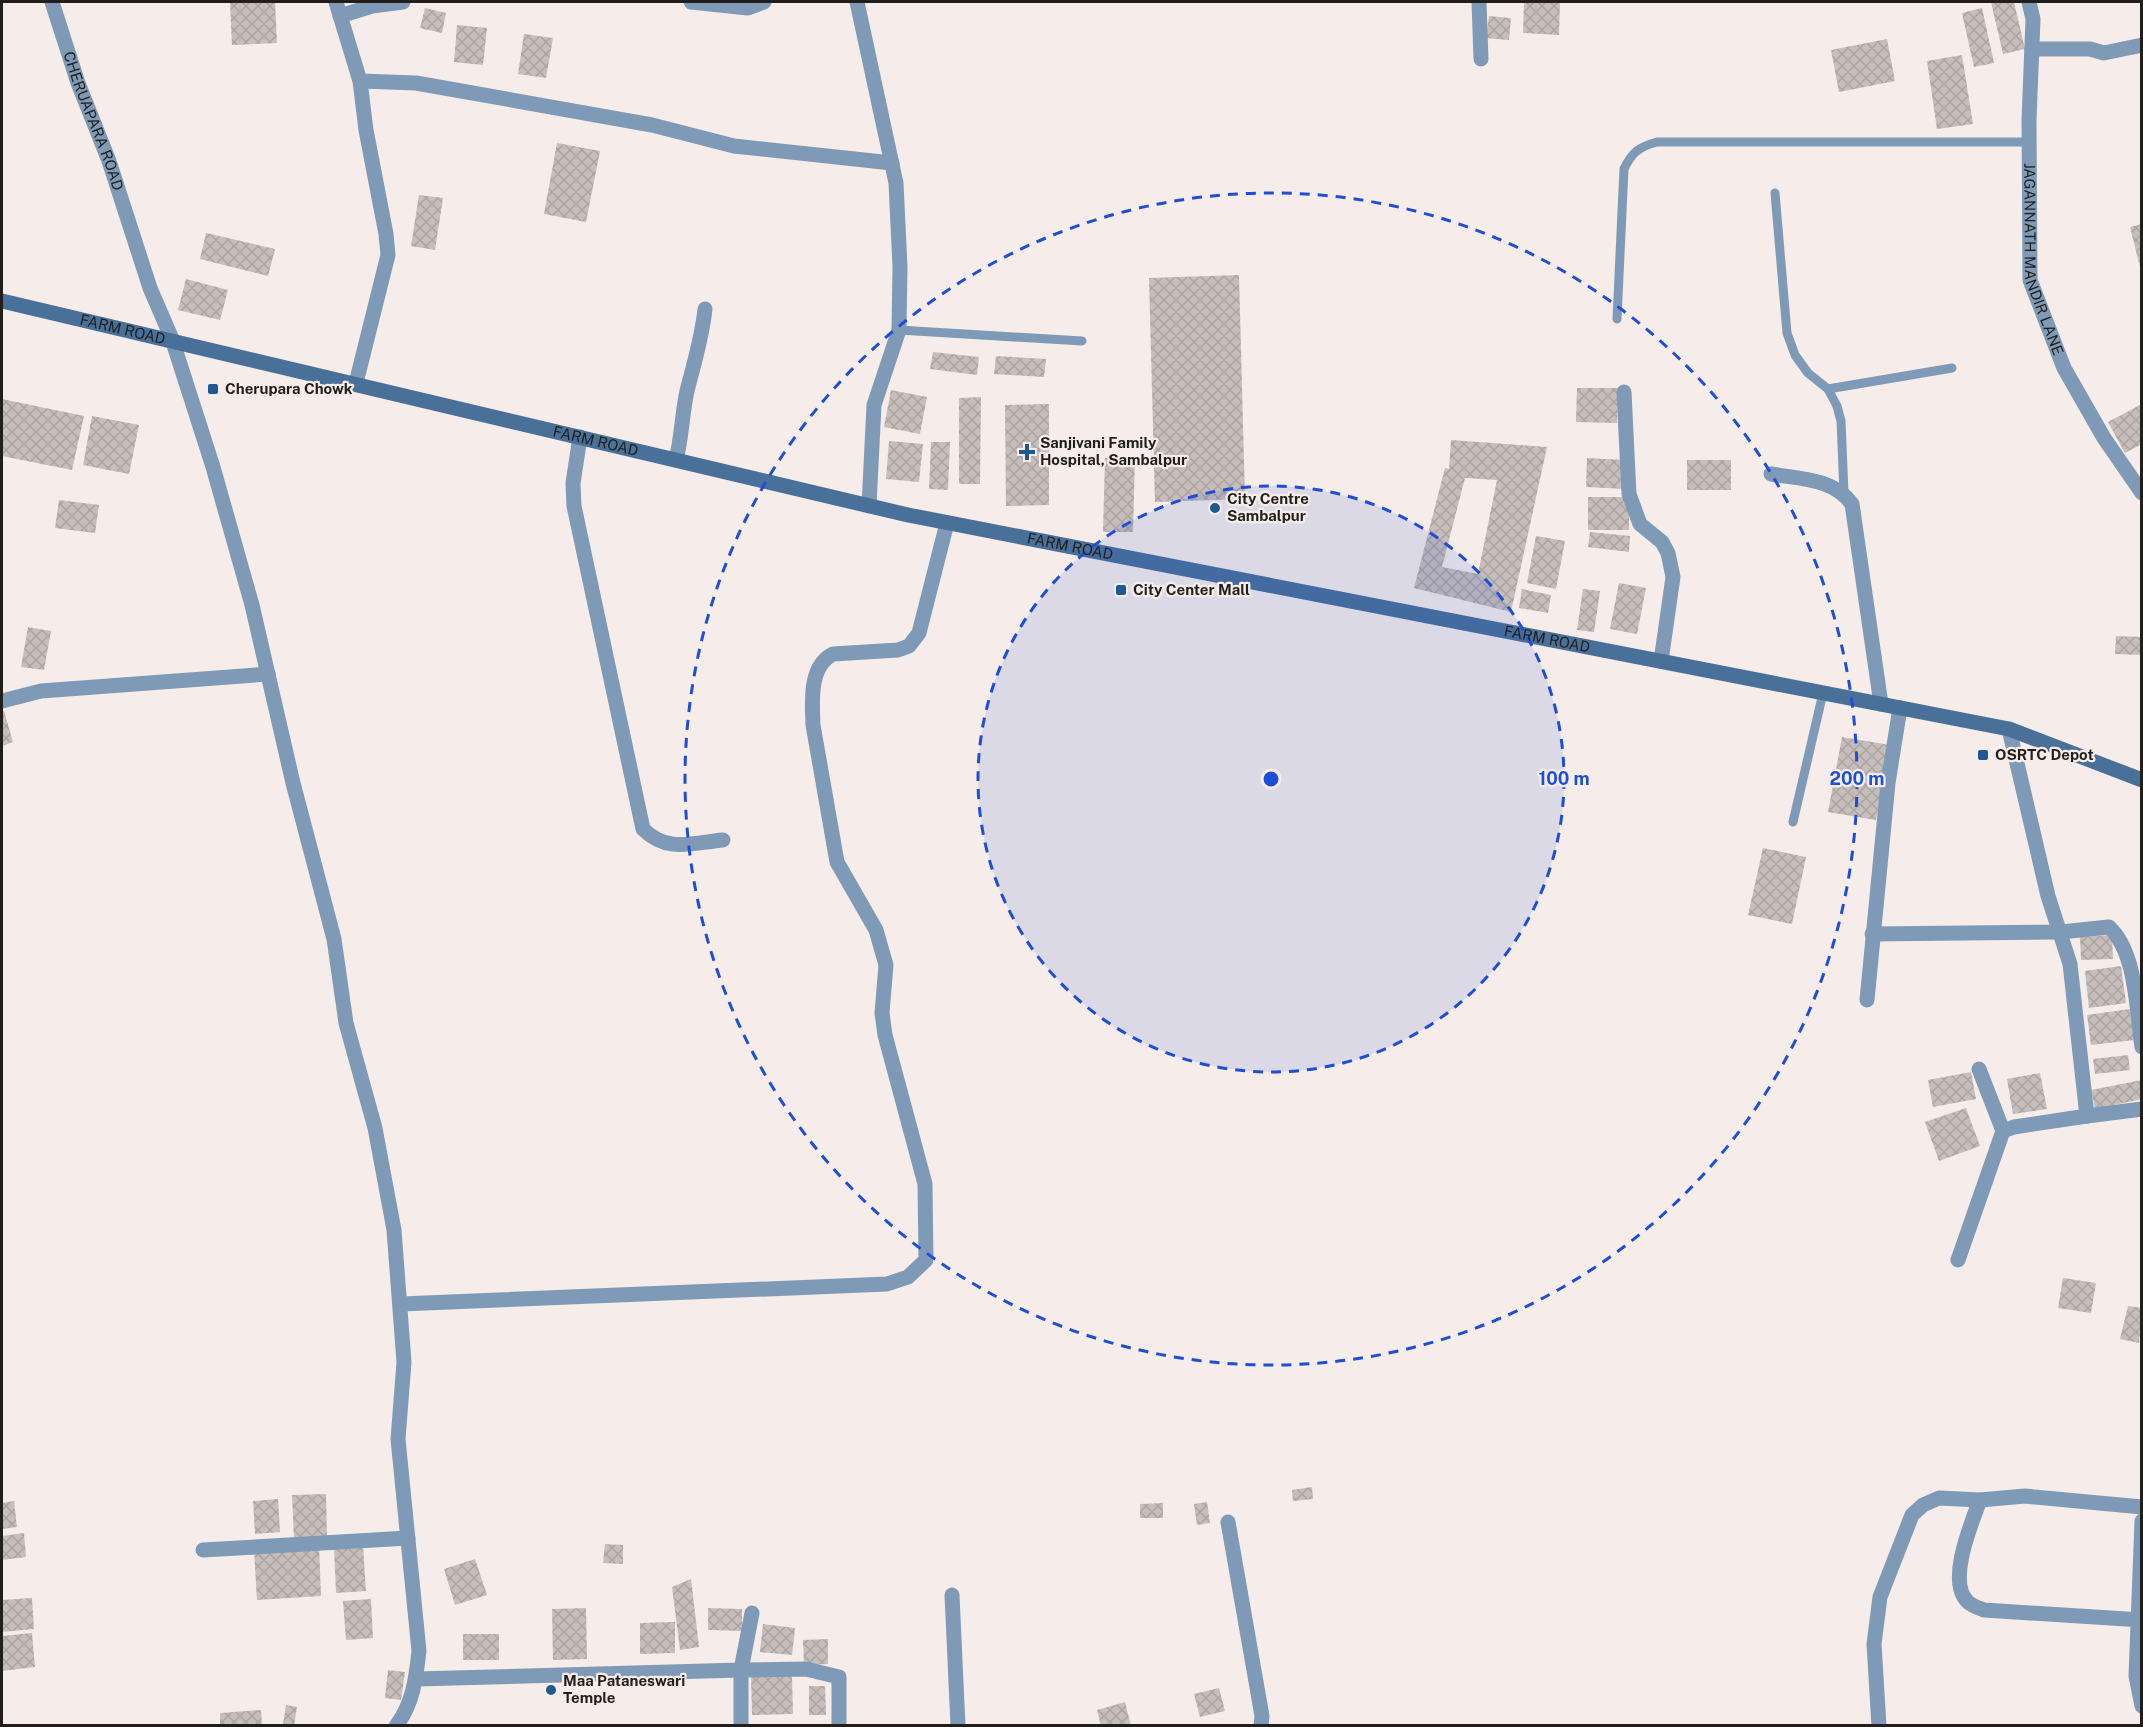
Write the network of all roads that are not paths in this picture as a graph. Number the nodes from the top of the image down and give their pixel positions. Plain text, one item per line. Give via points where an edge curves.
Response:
1 (52, 2) edge
2 (403, 2) edge
3 (691, 2) edge
4 (764, 2) edge
5 (856, 2) edge
6 (1479, 2) edge
7 (2029, 2) edge
8 (338, 9) edge
9 (2142, 45) edge
10 (2032, 49) junction
11 (1481, 59) dead end
12 (360, 81) junction
13 (2030, 141) junction
14 (892, 163) junction
15 (1775, 193) dead end
16 (2, 301) edge
17 (705, 309) dead end
18 (1617, 320) dead end
19 (899, 330) junction
20 (172, 339) junction
21 (1082, 340) dead end
22 (1952, 368) dead end
23 (356, 383) junction
24 (1828, 388) junction
25 (1624, 392) dead end
26 (580, 436) junction
27 (676, 460) junction
28 (1771, 474) dead end
29 (1844, 493) junction
30 (2142, 493) edge
31 (869, 506) junction
32 (947, 523) junction
33 (1661, 662) junction
34 (268, 674) junction
35 (1823, 693) junction
36 (2, 701) edge
37 (1881, 704) junction
38 (1900, 708) junction
39 (2009, 729) junction
40 (2142, 780) edge
41 (1793, 822) dead end
42 (723, 840) dead end
43 (2061, 932) junction
44 (1872, 934) junction
45 (1867, 1000) dead end
46 (2142, 1047) edge
47 (1979, 1068) dead end
48 (2142, 1109) edge
49 (2087, 1116) junction
50 (2003, 1131) junction
51 (1958, 1260) dead end
52 (401, 1304) junction
53 (1980, 1500) junction
54 (2142, 1507) edge
55 (2142, 1521) edge
56 (1228, 1522) dead end
57 (408, 1538) junction
58 (203, 1550) dead end
59 (952, 1595) dead end
60 (752, 1613) dead end
61 (2139, 1620) edge
62 (741, 1670) junction
63 (416, 1680) junction
64 (2142, 1706) edge
65 (396, 1725) edge
66 (741, 1725) edge
67 (839, 1725) edge
68 (958, 1725) edge
69 (1261, 1725) edge
70 (1879, 1725) edge

1 - 20 street, CHERUAPARA ROAD via 134,242
2 - 8 street
3 - 4 street via 748,8
5 - 14 street
6 - 11 street
7 - 10 street, JAGANNATH MANDIR LANE
8 - 12 street
9 - 10 street via 2104,53 2090,49
10 - 13 street, JAGANNATH MANDIR LANE
12 - 14 street via 416,83 652,125 734,146
12 - 23 street via 387,255
13 - 18 lane via 1657,142 1640,146 1624,169
13 - 30 street, JAGANNATH MANDIR LANE via 2030,280 2064,368 2104,438
14 - 19 street via 900,267
15 - 24 lane via 1787,333 1794,355 1808,373
16 - 20 main road, FARM ROAD
17 - 27 street
19 - 21 lane
19 - 31 street via 874,405
20 - 23 main road, FARM ROAD
20 - 34 street, CHERUAPARA ROAD via 230,525
22 - 24 lane
23 - 26 main road, FARM ROAD
24 - 29 lane via 1841,421
25 - 33 street via 1629,494 1640,524 1662,542 1672,563
26 - 27 main road, FARM ROAD
26 - 42 street via 574,506 644,829 654,840 668,845
27 - 31 main road, FARM ROAD
28 - 29 street via 1832,485
29 - 37 street via 1852,504
31 - 32 main road, FARM ROAD
32 - 33 main road, FARM ROAD
32 - 52 street via 919,633 909,646 898,650 832,654 824,658 817,668 812,706 837,862 876,930 886,965 882,1013 925,1184 926,1260 908,1277 887,1284
33 - 35 main road, FARM ROAD
34 - 36 street via 41,691
34 - 52 street, CHERUAPARA ROAD via 334,939 346,1023 375,1128 394,1230
35 - 37 main road, FARM ROAD
35 - 41 lane
37 - 38 main road, FARM ROAD
38 - 39 main road, FARM ROAD
38 - 44 street
39 - 40 main road, FARM ROAD
39 - 43 street via 2048,896
43 - 44 street
43 - 46 street via 2109,927 2120,937 2127,952
43 - 49 street via 2070,964
44 - 45 street
47 - 50 street
48 - 49 street
49 - 50 street
50 - 51 street
52 - 57 street, CHERUAPARA ROAD via 404,1362 398,1439
53 - 54 street via 2053,1498
53 - 61 street via 1961,1562 1963,1596 1969,1604 1984,1610
53 - 70 street via 1939,1498 1912,1515 1880,1597 1874,1644
55 - 61 street
56 - 69 street
57 - 58 street
57 - 63 street, CHERUAPARA ROAD via 419,1651
59 - 68 street
60 - 62 street
61 - 64 street via 2136,1676
62 - 63 street
62 - 66 street
62 - 67 street via 806,1669 839,1677
63 - 65 street, CHERUAPARA ROAD via 407,1712

